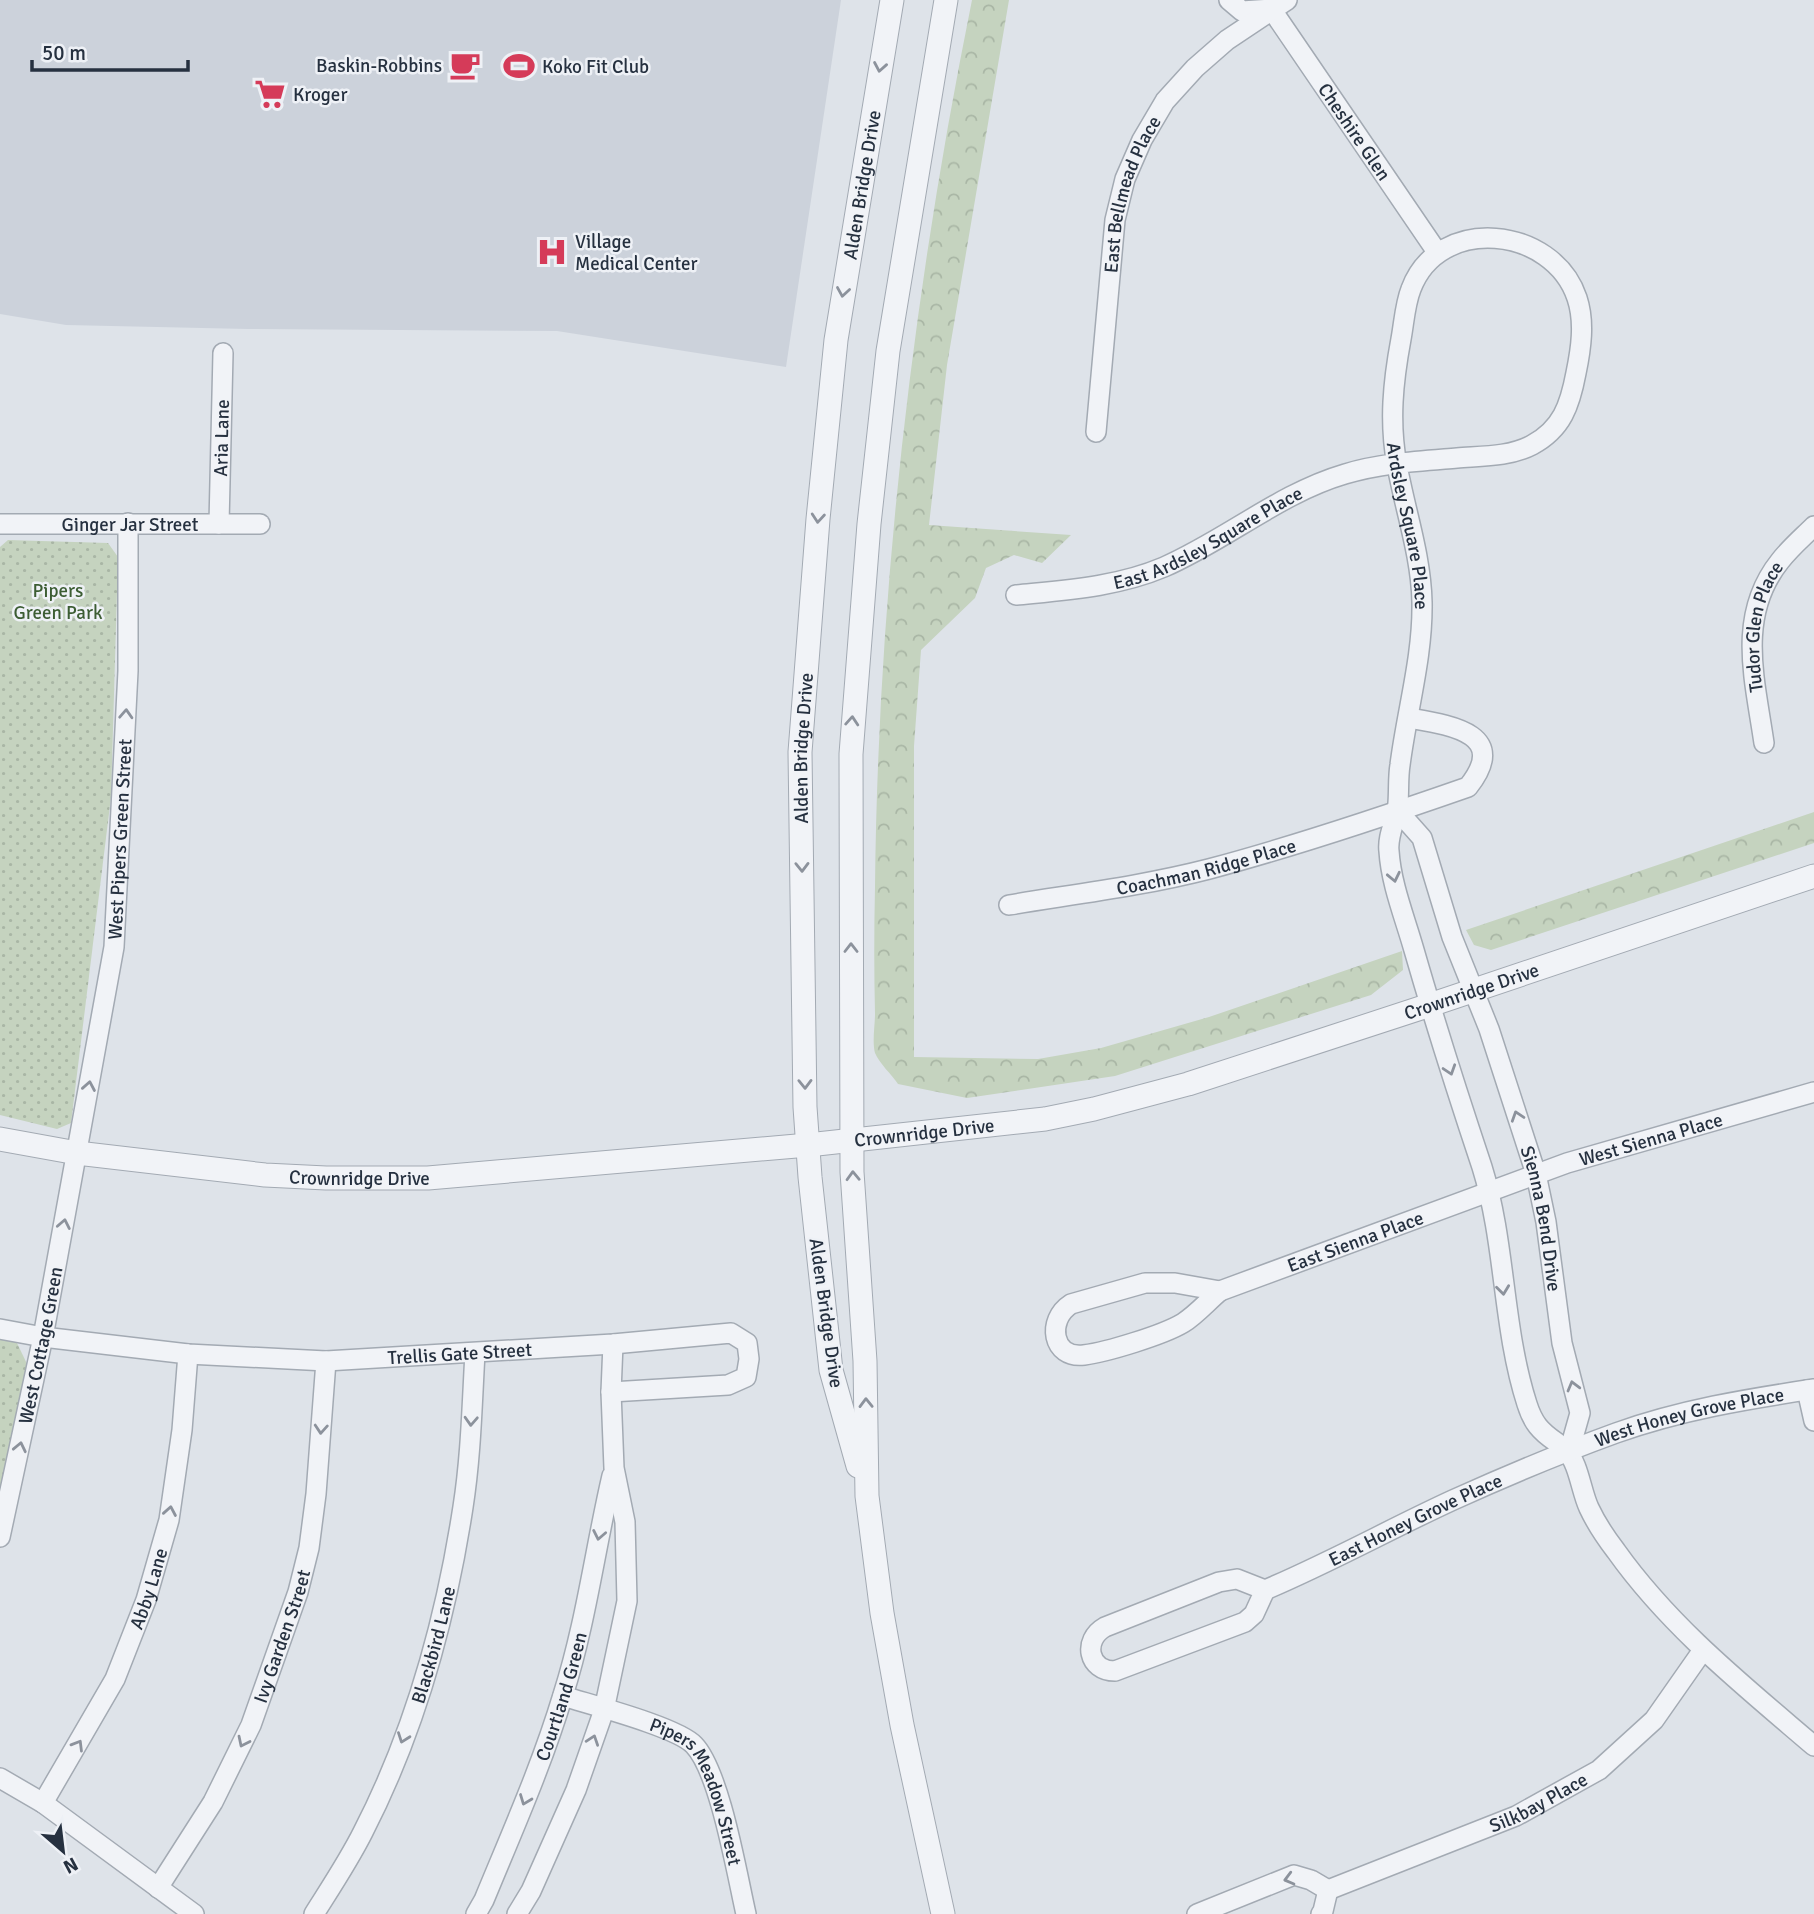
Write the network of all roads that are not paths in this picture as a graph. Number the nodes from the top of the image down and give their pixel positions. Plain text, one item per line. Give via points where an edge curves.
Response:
1 (892, 0) edge
2 (946, 0) edge
3 (1229, 0) edge
4 (1278, 3) edge
5 (1437, 252) junction
6 (223, 352) dead end
7 (1096, 432) dead end
8 (1396, 463) junction
9 (0, 523) edge
10 (128, 523) junction
11 (219, 524) junction
12 (260, 524) dead end
13 (1814, 526) edge
14 (1016, 594) dead end
15 (1409, 718) junction
16 (1763, 743) dead end
17 (1398, 811) junction
18 (1814, 876) edge
19 (1009, 905) dead end
20 (1473, 990) junction
21 (1430, 1005) junction
22 (1814, 1092) edge
23 (0, 1139) edge
24 (852, 1139) junction
25 (808, 1144) junction
26 (77, 1153) junction
27 (1536, 1174) junction
28 (1489, 1190) junction
29 (1220, 1290) junction
30 (0, 1329) edge
31 (43, 1337) junction
32 (613, 1345) junction
33 (475, 1353) junction
34 (188, 1354) junction
35 (326, 1361) junction
36 (1810, 1390) edge
37 (611, 1392) junction
38 (1814, 1421) edge
39 (1569, 1452) junction
40 (614, 1468) junction
41 (867, 1496) junction
42 (0, 1537) edge
43 (1265, 1590) junction
44 (1703, 1650) junction
45 (563, 1696) junction
46 (604, 1710) junction
47 (1814, 1746) edge
48 (0, 1778) edge
49 (43, 1803) junction
50 (158, 1888) junction
51 (1328, 1890) junction
52 (194, 1914) edge
53 (314, 1914) edge
54 (476, 1914) edge
55 (517, 1914) edge
56 (746, 1914) edge
57 (943, 1914) edge
58 (1197, 1914) edge
59 (1321, 1914) edge

1 -> 25 street, Alden Bridge Drive via 836,340 801,716
24 -> 2 street, Alden Bridge Drive via 850,754 855,691 889,341
3 - 4 street via 1242,11
4 - 5 street, Cheshire Glen
4 - 7 street, East Bellmead Place via 1227,40 1165,101 1125,180 1115,220
5 - 8 street, Ardsley Square Place via 1410,291 1393,382
5 - 8 street via 1459,241 1511,239 1559,267 1576,291 1583,319 1577,370 1566,412 1549,433 1528,448 1504,455
6 - 11 street, Aria Lane
8 - 14 street, East Ardsley Square Place via 1345,474 1304,490 1167,566 1093,587
8 - 15 street, Ardsley Square Place via 1422,586 1423,621
9 - 10 street, Ginger Jar Street
10 - 11 street, Ginger Jar Street
26 -> 10 street, West Pipers Green Street via 114,947 128,671
11 - 12 street, Ginger Jar Street
13 - 16 street, Tudor Glen Place via 1779,562 1754,613 1750,642
15 - 17 street, Ardsley Square Place
15 - 17 street, Coachman Ridge Place via 1457,727 1475,738 1483,754 1480,771 1468,787
17 - 19 street, Coachman Ridge Place via 1206,869
17 - 20 street via 1422,838
17 -> 21 street, Ardsley Square Place via 1387,845
18 - 20 street, Crownridge Drive
20 - 21 street, Crownridge Drive
27 -> 20 street, Sienna Bend Drive
21 - 24 street, Crownridge Drive via 1094,1109 991,1126
21 -> 28 street
22 - 27 street, West Sienna Place
23 - 26 street, Crownridge Drive
24 - 25 street, Crownridge Drive
41 -> 24 street, Alden Bridge Drive via 865,1361
25 - 26 street, Crownridge Drive via 428,1178 265,1175
25 - 41 street, Alden Bridge Drive via 831,1370
31 -> 26 street, West Cottage Green
27 - 28 street, West Sienna Place
39 -> 27 street, Sienna Bend Drive via 1580,1413 1562,1343
28 - 29 street, East Sienna Place
28 -> 39 street via 1504,1297 1527,1405 1537,1429
29 - 29 street, East Sienna Place via 1145,1283 1070,1304 1055,1321 1055,1336 1063,1349 1085,1355 1184,1322
30 - 31 street, Trellis Gate Street
31 - 34 street, Trellis Gate Street
42 -> 31 street, West Cottage Green
32 - 33 street, Trellis Gate Street
32 - 37 street, Courtland Green
32 - 37 street, Trellis Gate Street via 731,1333 747,1343 749,1359 746,1377 728,1385
33 - 35 street, Trellis Gate Street
33 -> 53 street, Blackbird Lane via 463,1506 425,1678 363,1832
34 - 35 street, Trellis Gate Street
49 -> 34 street, Abby Lane via 115,1679 146,1600 169,1520
35 -> 50 street, Ivy Garden Street via 316,1494 298,1592 251,1725 213,1801
36 - 38 street
36 - 39 street, West Honey Grove Place via 1683,1413
37 - 40 street, Courtland Green
39 - 43 street, East Honey Grove Place via 1454,1500
39 - 44 street via 1604,1535 1643,1587
40 -> 45 street, Courtland Green
40 - 46 street, Courtland Green via 625,1522 627,1601
41 - 57 street, Alden Bridge Drive via 902,1724
43 - 43 street via 1237,1579 1219,1582 1098,1631 1090,1643 1091,1658 1101,1668 1115,1671 1245,1622
44 - 47 street
44 - 51 street, Silkbay Place via 1654,1720 1599,1770 1516,1816
45 - 46 street, Pipers Meadow Street
45 -> 54 street, Courtland Green via 525,1801
55 -> 46 street, Courtland Green via 576,1790
46 - 56 street, Pipers Meadow Street via 667,1729 694,1745 717,1791
48 - 49 street
49 - 50 street
50 - 52 street
51 -> 58 street via 1294,1875
51 - 59 street

